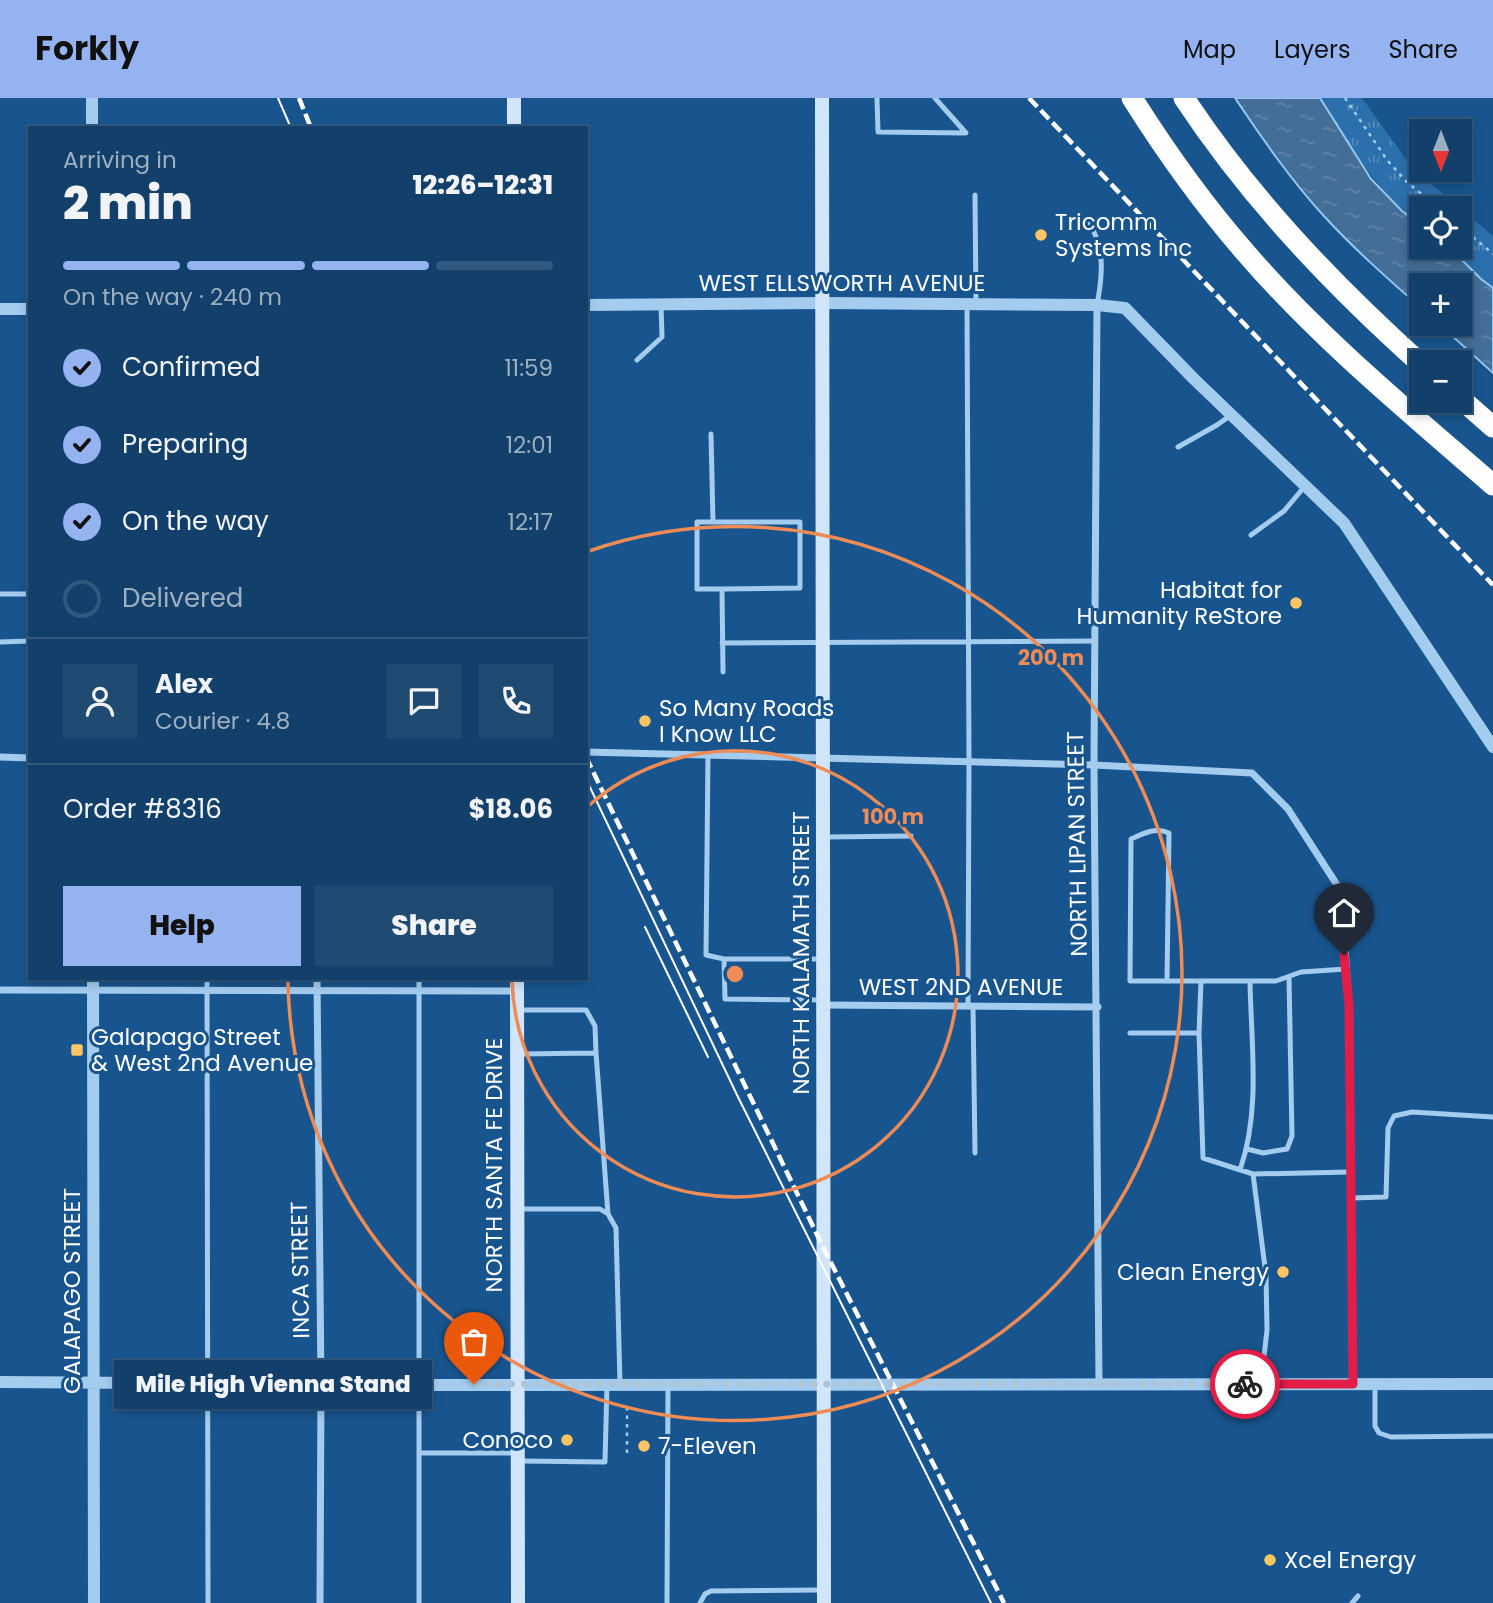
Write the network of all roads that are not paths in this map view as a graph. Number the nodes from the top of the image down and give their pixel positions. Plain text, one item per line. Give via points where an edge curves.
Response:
1 (92, 98) edge
2 (514, 98) edge
3 (822, 98) edge
4 (877, 98) edge
5 (934, 98) edge
6 (1132, 98) edge
7 (1184, 98) edge
8 (92, 126) edge
9 (514, 126) edge
10 (975, 195) dead end
11 (1088, 220) dead end
12 (821, 303) junction
13 (661, 304) junction
14 (972, 304) junction
15 (588, 305) edge
16 (1097, 305) junction
17 (0, 309) edge
18 (28, 309) edge
19 (1409, 353) edge
20 (637, 360) dead end
21 (1472, 409) edge
22 (1231, 415) junction
23 (1493, 427) edge
24 (711, 434) dead end
25 (1178, 447) dead end
26 (1305, 485) junction
27 (1493, 485) edge
28 (713, 522) junction
29 (1251, 535) dead end
30 (722, 589) junction
31 (0, 594) edge
32 (28, 594) edge
33 (969, 640) junction
34 (1095, 641) junction
35 (0, 642) edge
36 (28, 642) edge
37 (822, 642) junction
38 (722, 643) junction
39 (723, 672) dead end
40 (1493, 747) edge
41 (588, 752) edge
42 (708, 754) junction
43 (0, 757) edge
44 (823, 757) junction
45 (28, 758) edge
46 (969, 761) junction
47 (1094, 765) junction
48 (823, 836) junction
49 (911, 836) dead end
50 (724, 959) junction
51 (824, 959) junction
52 (1346, 970) junction
53 (1289, 977) junction
54 (207, 980) edge
55 (317, 980) edge
56 (419, 980) edge
57 (1167, 981) junction
58 (1201, 981) junction
59 (1250, 981) junction
60 (93, 984) edge
61 (517, 984) edge
62 (207, 989) junction
63 (0, 990) edge
64 (317, 990) junction
65 (419, 990) junction
66 (824, 1003) junction
67 (970, 1006) junction
68 (1098, 1007) junction
69 (517, 1010) junction
70 (1130, 1033) dead end
71 (1199, 1033) junction
72 (596, 1053) junction
73 (517, 1054) junction
74 (1493, 1117) edge
75 (1247, 1149) junction
76 (975, 1153) dead end
77 (1240, 1170) junction
78 (1351, 1172) junction
79 (1253, 1174) junction
80 (1351, 1198) junction
81 (517, 1209) junction
82 (608, 1214) junction
83 (0, 1382) edge
84 (92, 1382) junction
85 (206, 1384) junction
86 (321, 1384) junction
87 (517, 1384) junction
88 (613, 1384) junction
89 (668, 1384) junction
90 (824, 1384) junction
91 (1099, 1384) junction
92 (1261, 1384) junction
93 (1353, 1384) junction
94 (1375, 1384) junction
95 (1493, 1384) edge
96 (419, 1385) junction
97 (1493, 1436) edge
98 (419, 1453) junction
99 (517, 1457) junction
100 (1358, 1595) dead end
101 (824, 1596) edge
102 (94, 1603) edge
103 (208, 1603) edge
104 (320, 1603) edge
105 (419, 1603) edge
106 (518, 1603) edge
107 (667, 1603) edge
108 (700, 1603) edge
109 (1352, 1603) edge

1 - 8 street
2 - 9 main road
3 - 12 main road, NORTH KALAMATH STREET
4 - 5 lane via 878,132 966,133
6 - 27 highway via 1218,219 1296,306
7 - 19 highway via 1262,204
10 - 14 lane
11 - 16 lane via 1099,239 1102,277
12 - 13 street, WEST ELLSWORTH AVENUE
12 - 14 street, WEST ELLSWORTH AVENUE
12 - 37 main road, NORTH KALAMATH STREET
13 - 15 street, WEST ELLSWORTH AVENUE
13 - 20 lane via 662,337
14 - 16 street, WEST ELLSWORTH AVENUE
14 - 33 lane
16 - 22 street, WEST ELLSWORTH AVENUE via 1125,309
16 - 34 street, NORTH LIPAN STREET
17 - 18 street
21 - 23 highway
22 - 25 lane
22 - 26 street, WEST ELLSWORTH AVENUE
24 - 28 lane
26 - 29 lane via 1284,510
26 - 40 street, WEST ELLSWORTH AVENUE via 1344,523
28 - 30 lane via 697,522 696,589
28 - 30 lane via 800,522 800,588
30 - 38 lane
31 - 32 lane
33 - 34 lane
33 - 37 lane
33 - 46 lane
34 - 47 street, NORTH LIPAN STREET
35 - 36 lane
37 - 38 lane
37 - 44 main road, NORTH KALAMATH STREET
38 - 39 lane
41 - 42 street
42 - 44 street
42 - 50 lane via 706,955
43 - 45 street
44 - 46 street
44 - 48 main road, NORTH KALAMATH STREET
46 - 47 street
46 - 67 lane
47 - 52 street via 1252,773 1288,809 1341,891
47 - 68 street, NORTH LIPAN STREET
48 - 49 lane
48 - 51 main road, NORTH KALAMATH STREET
50 - 51 lane
50 - 66 lane via 724,999
51 - 66 main road, NORTH KALAMATH STREET
52 - 53 lane via 1301,972
52 - 78 street
53 - 59 lane
53 - 75 lane via 1292,1136 1287,1149 1263,1153
54 - 62 lane
55 - 64 street, INCA STREET
56 - 65 lane
57 - 57 lane via 1130,981 1131,839 1160,829 1170,833
57 - 58 lane
58 - 59 lane
58 - 71 lane
59 - 75 lane via 1254,1095
60 - 62 street
60 - 63 street
60 - 84 street, GALAPAGO STREET
61 - 65 street
61 - 69 main road, NORTH SANTA FE DRIVE
62 - 64 street
62 - 85 lane
64 - 65 street
64 - 86 street, INCA STREET
65 - 96 lane
66 - 67 street, WEST 2ND AVENUE
66 - 90 main road, NORTH KALAMATH STREET
67 - 68 street, WEST 2ND AVENUE
67 - 76 lane
68 - 91 street, NORTH LIPAN STREET
69 - 72 lane via 586,1010 596,1026
69 - 73 main road, NORTH SANTA FE DRIVE
70 - 71 lane
71 - 77 lane via 1203,1158
72 - 73 lane
72 - 82 lane
73 - 81 main road, NORTH SANTA FE DRIVE
74 - 80 lane via 1412,1112 1394,1116 1388,1128 1386,1197
75 - 77 lane
77 - 79 lane
78 - 79 lane
78 - 80 street
79 - 92 lane via 1266,1275 1267,1330
80 - 93 street
81 - 82 lane via 600,1209
81 - 87 main road, NORTH SANTA FE DRIVE
82 - 88 lane via 616,1228
83 - 84 street
84 - 85 street
84 - 102 street, GALAPAGO STREET
85 - 86 street
85 - 103 lane
86 - 96 street
86 - 104 street, INCA STREET
87 - 88 street
87 - 96 street
87 - 99 main road, NORTH SANTA FE DRIVE
88 - 89 street
88 - 99 lane via 605,1462
89 - 90 street
89 - 107 lane
90 - 91 street
90 - 101 main road, NORTH KALAMATH STREET
91 - 92 street
92 - 93 street
93 - 94 street
94 - 95 street
94 - 97 lane via 1379,1433 1391,1437
96 - 98 lane
98 - 99 lane
98 - 105 lane
99 - 106 main road, NORTH SANTA FE DRIVE
100 - 109 lane
101 - 108 lane via 711,1591

